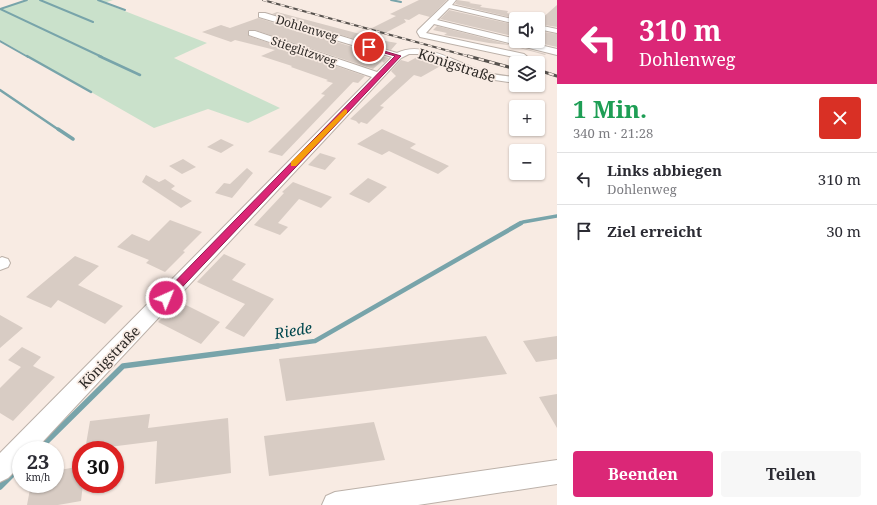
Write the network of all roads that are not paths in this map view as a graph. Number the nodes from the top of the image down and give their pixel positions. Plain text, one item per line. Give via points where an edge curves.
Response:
1 (453, 0) edge
2 (447, 6) junction
3 (262, 15) dead end
4 (509, 20) edge
5 (432, 21) junction
6 (545, 28) edge
7 (557, 31) edge
8 (252, 33) dead end
9 (557, 52) edge
10 (398, 56) junction
11 (521, 56) edge
12 (379, 76) junction
13 (509, 79) edge
14 (0, 470) edge
15 (557, 472) edge
16 (334, 505) edge

1 - 2 street, Königstraße
2 - 4 street
2 - 5 street, Königstraße
3 - 10 street, Dohlenweg
5 - 9 street
5 - 11 street, Königstraße via 421,32 423,35
6 - 7 street
8 - 12 street, Stieglitzweg
10 - 12 street, Königstraße
10 - 13 street, Königstraße via 407,51 421,51 493,78
12 - 14 street, Königstraße
15 - 16 street

